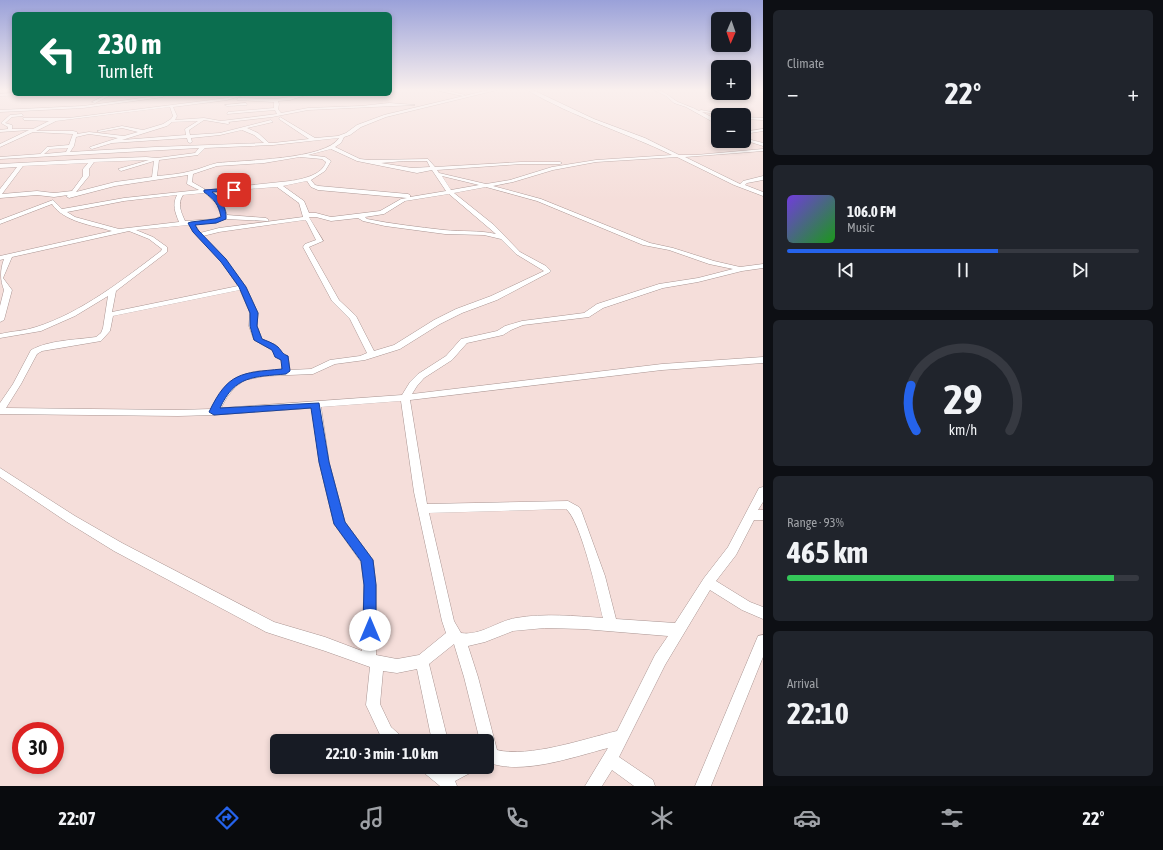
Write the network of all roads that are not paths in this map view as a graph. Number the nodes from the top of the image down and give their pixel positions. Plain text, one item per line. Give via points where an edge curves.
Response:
1 (10, 127) edge
2 (41, 127) edge
3 (162, 127) edge
4 (193, 127) edge
5 (239, 127) edge
6 (246, 127) edge
7 (297, 127) edge
8 (358, 127) edge
9 (611, 127) edge
10 (38, 128) junction
11 (242, 128) junction
12 (10, 130) junction
13 (250, 130) junction
14 (763, 130) edge
15 (0, 131) edge
16 (100, 132) junction
17 (145, 132) junction
18 (232, 132) junction
19 (751, 132) edge
20 (28, 133) junction
21 (74, 134) junction
22 (189, 136) junction
23 (342, 137) junction
24 (125, 138) junction
25 (313, 139) junction
26 (236, 141) junction
27 (291, 141) junction
28 (751, 141) edge
29 (113, 142) junction
30 (268, 144) junction
31 (763, 145) edge
32 (0, 146) edge
33 (72, 146) junction
34 (191, 147) junction
35 (203, 147) junction
36 (329, 148) junction
37 (763, 150) edge
38 (100, 152) junction
39 (66, 153) junction
40 (42, 155) junction
41 (51, 155) junction
42 (300, 156) junction
43 (675, 156) junction
44 (0, 158) edge
45 (157, 159) junction
46 (125, 160) junction
47 (92, 162) junction
48 (367, 162) junction
49 (588, 162) junction
50 (20, 165) junction
51 (0, 166) edge
52 (191, 173) junction
53 (436, 173) junction
54 (118, 176) junction
55 (154, 178) junction
56 (763, 178) edge
57 (308, 179) junction
58 (277, 184) junction
59 (2, 186) edge
60 (484, 186) junction
61 (741, 186) junction
62 (206, 191) junction
63 (450, 192) junction
64 (182, 193) junction
65 (72, 194) junction
66 (763, 194) edge
67 (0, 195) edge
68 (418, 197) junction
69 (53, 202) junction
70 (62, 211) junction
71 (306, 216) junction
72 (360, 216) junction
73 (224, 218) junction
74 (289, 221) junction
75 (0, 222) edge
76 (183, 223) junction
77 (191, 223) junction
78 (119, 231) junction
79 (129, 231) junction
80 (200, 235) junction
81 (501, 237) junction
82 (9, 256) junction
83 (0, 258) edge
84 (763, 266) edge
85 (741, 269) junction
86 (2, 273) edge
87 (242, 287) junction
88 (113, 289) junction
89 (109, 313) junction
90 (0, 320) edge
91 (0, 336) edge
92 (372, 354) junction
93 (763, 360) edge
94 (282, 372) junction
95 (405, 398) junction
96 (316, 405) junction
97 (0, 410) edge
98 (214, 412) junction
99 (0, 472) edge
100 (763, 491) edge
101 (423, 509) junction
102 (757, 515) edge
103 (708, 582) junction
104 (763, 613) edge
105 (611, 626) junction
106 (678, 630) junction
107 (456, 637) junction
108 (763, 641) edge
109 (373, 661) junction
110 (422, 661) junction
111 (388, 734) edge
112 (438, 734) edge
113 (484, 734) edge
114 (621, 737) junction
115 (494, 758) edge
116 (609, 759) junction
117 (593, 786) edge
118 (647, 786) edge
119 (703, 786) edge

1 - 12 street
2 - 10 street
3 - 17 street
4 - 22 street via 188,130
5 - 11 street
6 - 11 street
7 - 25 street
8 - 23 street
9 - 43 street via 643,139
10 - 12 street
10 - 20 street
11 - 13 street
11 - 18 street
12 - 15 street
13 - 18 street
13 - 30 street
14 - 19 street
16 - 17 street via 122,127
16 - 21 street
16 - 24 street
17 - 24 street
18 - 22 street
18 - 26 street
20 - 21 street via 49,131
20 - 32 street
21 - 33 street
22 - 29 street
22 - 34 street
23 - 25 street
23 - 36 street
24 - 29 street
25 - 27 street
26 - 30 street
26 - 35 street
27 - 30 street
27 - 36 street
28 - 31 street
29 - 39 street
33 - 39 street
33 - 40 street via 49,148
34 - 35 street
34 - 38 street
35 - 45 street via 196,154
36 - 42 street
36 - 48 street via 342,150 350,157
37 - 43 street
38 - 39 street
38 - 47 street
39 - 41 street
40 - 41 street
40 - 44 street
41 - 50 street
42 - 52 street via 264,162 217,165
42 - 57 street via 329,161 326,169
43 - 49 street
43 - 61 street
45 - 46 street
45 - 54 street
45 - 55 street
46 - 47 street
46 - 54 street
47 - 50 street
47 - 65 street via 85,171 86,176
48 - 53 street
48 - 53 street via 428,160
49 - 53 street via 526,162
49 - 60 street
50 - 51 street
50 - 59 street
52 - 55 street
52 - 62 street via 189,183
53 - 60 street
53 - 63 street
54 - 55 street
54 - 65 street
56 - 61 street via 745,182
57 - 58 street
57 - 68 street via 312,186 318,188
58 - 62 street
58 - 71 street via 302,202
59 - 67 street
60 - 63 street
60 - 85 street via 543,202 646,245
61 - 66 street
62 - 64 street
62 - 73 street via 215,197
63 - 68 street
63 - 81 street via 492,226
64 - 70 street
64 - 76 street via 175,203
65 - 67 street
65 - 69 street
68 - 72 street via 399,201 387,211
69 - 70 street
69 - 75 street
70 - 78 street via 81,221
71 - 72 street via 316,215 331,219
71 - 74 street
71 - 92 street via 320,241 306,247 336,302 354,318
72 - 81 street via 365,220 385,224
73 - 74 street
73 - 77 street
74 - 80 street
76 - 77 street
76 - 79 street
77 - 80 street
78 - 79 street
78 - 82 street
79 - 88 street via 152,238 165,248 164,252
80 - 87 street via 223,260
81 - 92 street via 518,254 548,271 510,292 437,322 397,347
82 - 83 street
82 - 86 street
84 - 85 street
85 - 95 street via 662,286 600,306 586,315 522,323 500,333 464,341 449,358 413,384
86 - 90 street via 0,278 8,290
87 - 89 street
87 - 94 street via 254,313 258,340 269,344 278,355 285,358 286,371
88 - 89 street
88 - 91 street via 72,314 38,329
89 - 97 street via 106,331 98,339 50,346 34,352
92 - 94 street via 358,359 332,361 311,372
93 - 95 street via 662,367
94 - 98 street via 250,375 238,379 218,401
95 - 96 street
95 - 101 street
96 - 98 street
96 - 109 street via 324,462 340,524 367,560
97 - 98 street
99 - 109 street via 98,535 271,628
100 - 102 street
101 - 105 street via 568,505 576,510 599,576
101 - 107 street via 448,621
102 - 103 street
103 - 104 street via 746,606
103 - 106 street
105 - 106 street
105 - 107 street via 526,623 468,639
106 - 114 street
107 - 110 street
107 - 113 street via 471,677
108 - 119 street
109 - 110 street via 397,666
109 - 111 street via 373,705
110 - 112 street
114 - 115 street via 545,756 507,760
114 - 116 street
116 - 117 street
116 - 118 street

